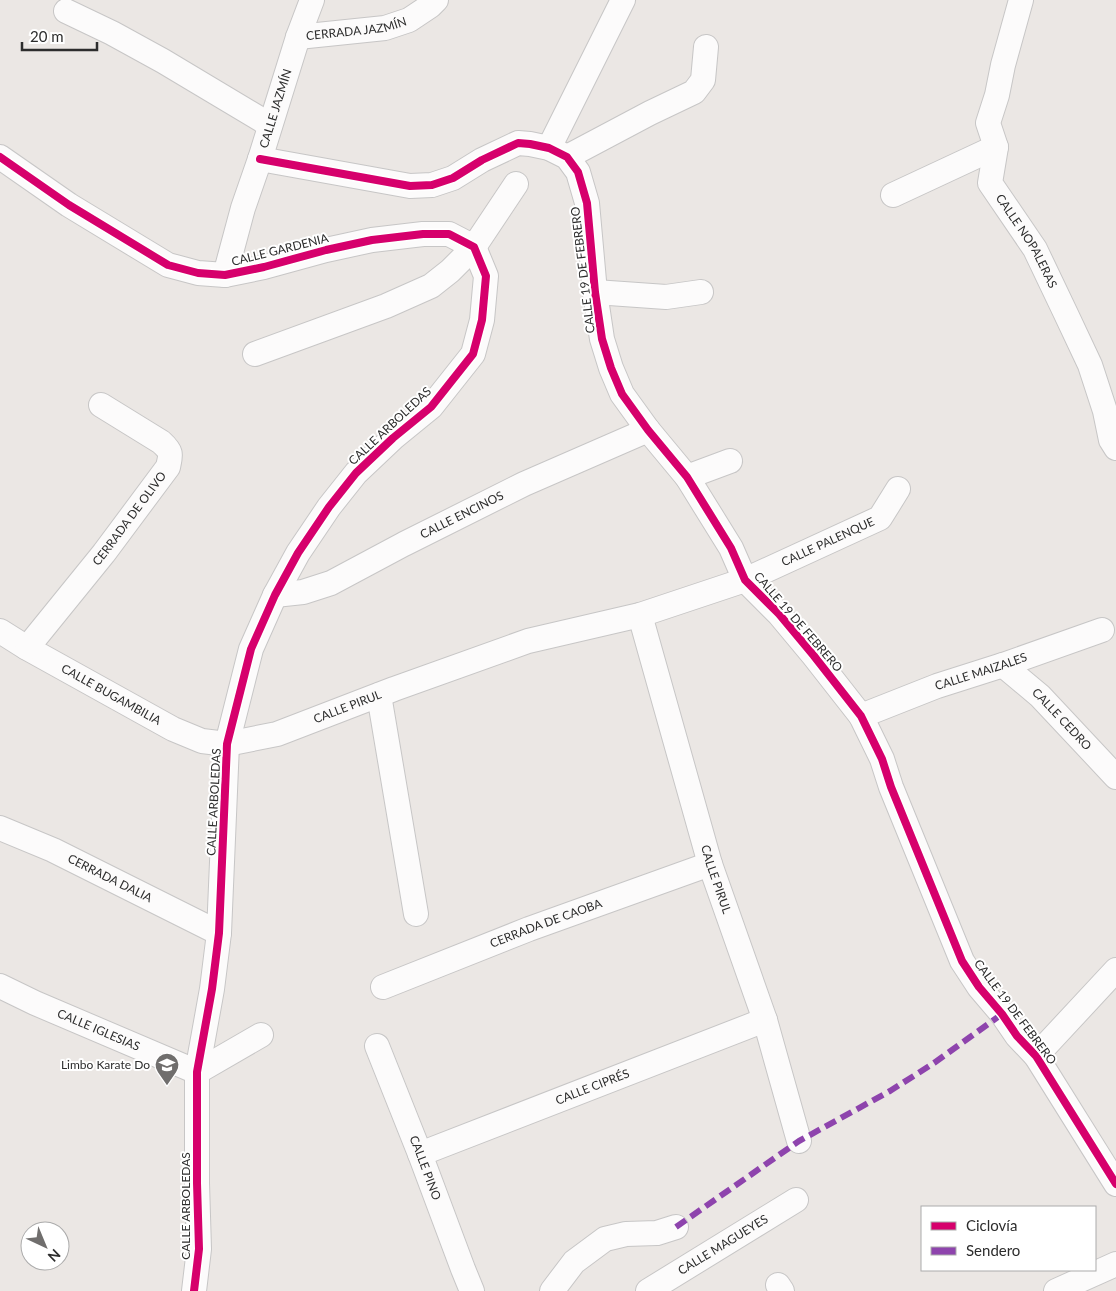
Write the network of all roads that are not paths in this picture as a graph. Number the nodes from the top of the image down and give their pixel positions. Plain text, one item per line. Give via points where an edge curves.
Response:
1 (312, 0) edge
2 (436, 0) edge
3 (623, 0) edge
4 (1021, 0) edge
5 (66, 11) dead end
6 (298, 37) junction
7 (706, 47) dead end
8 (270, 125) junction
9 (996, 147) junction
10 (558, 153) junction
11 (0, 157) edge
12 (260, 159) junction
13 (516, 184) dead end
14 (893, 195) dead end
15 (474, 248) junction
16 (225, 275) junction
17 (595, 292) junction
18 (701, 292) dead end
19 (256, 354) dead end
20 (101, 405) dead end
21 (648, 430) junction
22 (1116, 448) edge
23 (730, 461) dead end
24 (687, 477) junction
25 (898, 489) dead end
26 (745, 580) junction
27 (275, 595) junction
28 (640, 614) junction
29 (1102, 630) dead end
30 (0, 631) edge
31 (27, 648) junction
32 (1003, 665) junction
33 (379, 695) junction
34 (861, 716) junction
35 (228, 744) junction
36 (1116, 777) edge
37 (0, 828) edge
38 (710, 864) junction
39 (416, 914) dead end
40 (219, 933) junction
41 (1116, 970) edge
42 (0, 986) edge
43 (383, 988) dead end
44 (765, 1020) junction
45 (261, 1035) dead end
46 (377, 1046) dead end
47 (1036, 1056) junction
48 (197, 1072) junction
49 (800, 1141) dead end
50 (420, 1154) junction
51 (1116, 1184) edge
52 (796, 1200) dead end
53 (676, 1228) dead end
54 (1116, 1264) edge
55 (194, 1291) edge
56 (472, 1291) edge
57 (552, 1291) edge
58 (648, 1291) edge
59 (1056, 1291) edge

1 - 6 street, CALLE JAZMÍN
2 - 6 street, CERRADA JAZMÍN via 409,20 386,28
3 - 10 street
4 - 9 street, CALLE NOPALERAS via 988,123
5 - 8 street via 163,61
6 - 8 street, CALLE JAZMÍN
7 - 10 street via 703,80 694,92
8 - 12 street, CALLE JAZMÍN
9 - 14 street
9 - 22 street, CALLE NOPALERAS via 990,183 1035,249 1070,322 1090,365
10 - 12 street via 518,143 453,178 432,185 410,186
10 - 17 street, CALLE 19 DE FEBRERO via 578,172 587,203
11 - 16 street, CALLE GARDENIA via 69,205 168,265
12 - 16 street, CALLE JAZMÍN via 242,208
13 - 15 street
15 - 16 street, CALLE GARDENIA via 449,234 423,234 363,242
15 - 19 street via 431,286
15 - 27 street, CALLE ARBOLEDAS via 486,276 482,320 473,354 431,407 356,473 298,553
17 - 18 street via 666,297
17 - 21 street, CALLE 19 DE FEBRERO via 602,339 611,368 622,394
20 - 31 street, CERRADA DE OLIVO via 167,447 171,455 168,467
21 - 24 street, CALLE 19 DE FEBRERO
21 - 27 street, CALLE ENCINOS via 524,484 332,583 302,592
23 - 24 street
24 - 26 street, CALLE 19 DE FEBRERO via 731,548
25 - 26 street, CALLE PALENQUE via 880,518
26 - 28 street, CALLE PIRUL
26 - 34 street, CALLE 19 DE FEBRERO via 779,614
27 - 35 street, CALLE ARBOLEDAS via 251,649
28 - 33 street, CALLE PIRUL via 528,641
28 - 38 street, CALLE PIRUL
29 - 32 street, CALLE MAIZALES
30 - 31 street, CALLE BUGAMBILIA
31 - 35 street, CALLE BUGAMBILIA via 173,729 202,741
32 - 34 street, CALLE MAIZALES via 937,686
32 - 36 street, CALLE CEDRO via 1040,696
33 - 35 street, CALLE PIRUL via 277,734
33 - 39 street
34 - 47 street, CALLE 19 DE FEBRERO via 882,758 962,961 1017,1036
35 - 40 street, CALLE ARBOLEDAS
37 - 40 street, CERRADA DALIA via 53,850
38 - 43 street, CERRADA DE CAOBA via 529,928
38 - 44 street, CALLE PIRUL
40 - 48 street, CALLE ARBOLEDAS
41 - 47 street
42 - 48 street, CALLE IGLESIAS
44 - 49 street, CALLE PIRUL
44 - 50 street, CALLE CIPRÉS
45 - 48 street
46 - 50 street, CALLE PINO
47 - 51 street, CALLE 19 DE FEBRERO
48 - 55 street, CALLE ARBOLEDAS via 199,1249
50 - 56 street, CALLE PINO
52 - 58 street, CALLE MAGUEYES
53 - 57 street via 657,1233 626,1234 606,1240 574,1262
54 - 59 street

